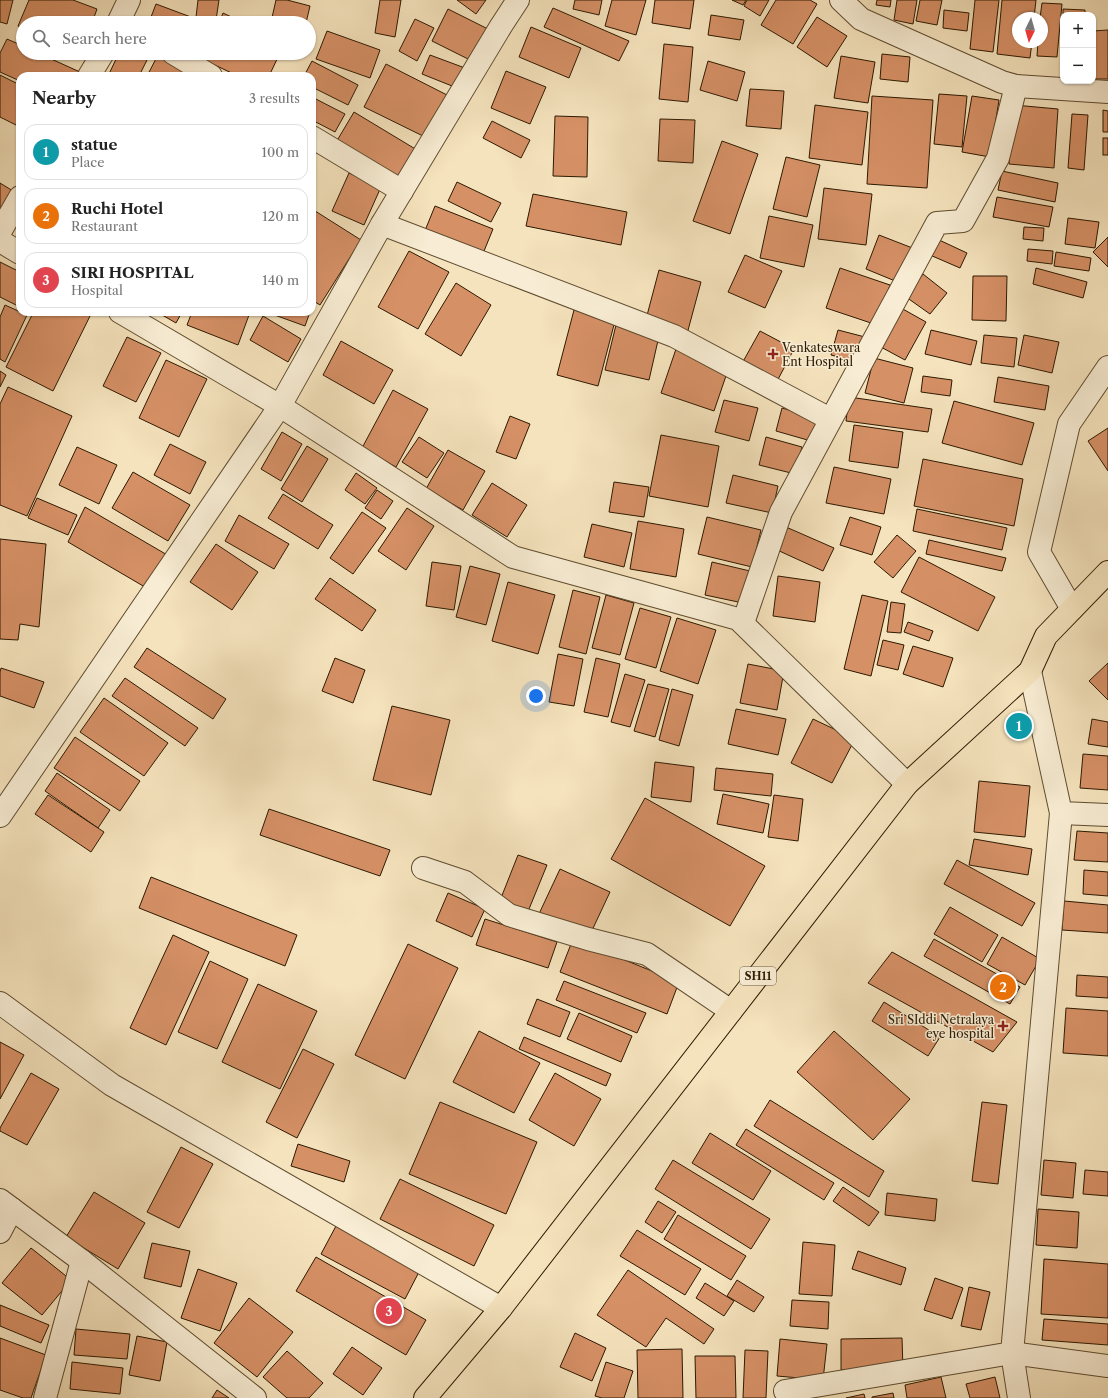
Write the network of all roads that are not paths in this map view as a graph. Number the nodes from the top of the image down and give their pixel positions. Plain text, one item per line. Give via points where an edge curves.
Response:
1 (129, 0) edge
2 (518, 0) edge
3 (842, 0) edge
4 (122, 16) edge
5 (99, 60) edge
6 (185, 60) edge
7 (92, 72) edge
8 (205, 72) edge
9 (1016, 86) junction
10 (1108, 92) edge
11 (316, 139) edge
12 (402, 191) junction
13 (16, 204) edge
14 (382, 224) junction
15 (0, 232) edge
16 (0, 241) edge
17 (16, 251) edge
18 (127, 316) edge
19 (1108, 367) edge
20 (280, 406) junction
21 (830, 419) junction
22 (1108, 572) edge
23 (1072, 609) junction
24 (743, 623) junction
25 (1030, 671) junction
26 (907, 784) junction
27 (1061, 813) junction
28 (1108, 815) edge
29 (0, 816) edge
30 (423, 868) dead end
31 (0, 1003) edge
32 (731, 1011) junction
33 (6, 1204) edge
34 (0, 1232) edge
35 (82, 1261) junction
36 (501, 1308) junction
37 (1012, 1353) junction
38 (1108, 1366) edge
39 (785, 1391) dead end
40 (45, 1398) edge
41 (256, 1398) edge
42 (425, 1398) edge
43 (1019, 1398) edge

1 - 4 street
2 - 12 street
3 - 9 street via 861,19
5 - 7 street
6 - 8 street
9 - 10 street
9 - 21 street via 998,158 963,221 937,224
11 - 12 street
12 - 14 street
13 - 15 street
14 - 20 street
14 - 21 street via 674,336
16 - 17 street
18 - 20 street
19 - 23 street via 1069,424 1039,552
20 - 24 street via 513,557 738,618
20 - 29 street
21 - 24 street via 781,512
22 - 23 main road, SH11
23 - 25 main road, SH11 via 1046,636
24 - 26 street
25 - 26 main road, SH11
25 - 27 street
26 - 32 main road, SH11
27 - 28 street
27 - 37 street
30 - 32 street via 465,882 509,915 647,954
31 - 36 street via 112,1085
32 - 36 main road, SH11
33 - 34 street
33 - 35 street
35 - 40 street
35 - 41 street
36 - 42 main road, SH11
37 - 38 street
37 - 39 street
37 - 43 street

